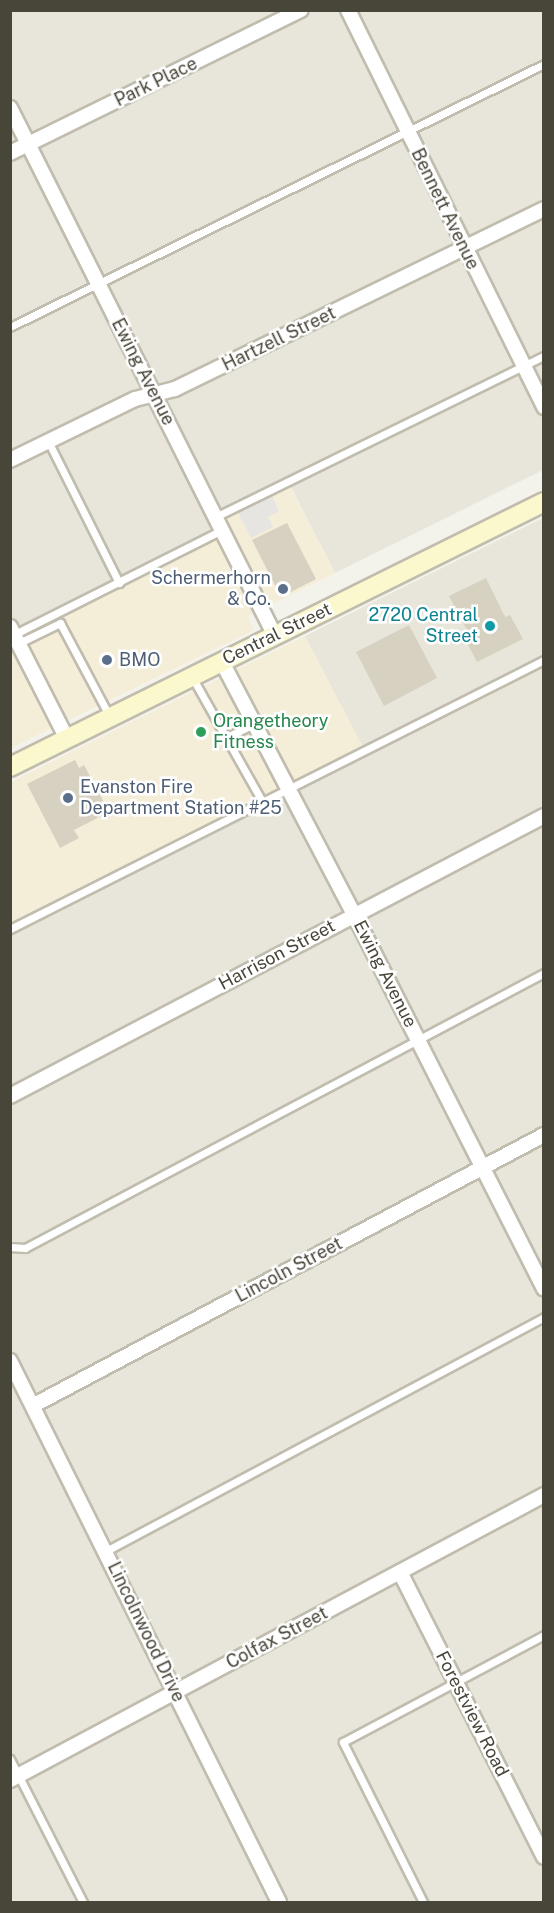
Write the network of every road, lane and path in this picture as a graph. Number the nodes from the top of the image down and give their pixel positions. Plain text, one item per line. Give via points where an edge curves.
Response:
1 (301, 10) edge
2 (348, 10) edge
3 (543, 64) edge
4 (10, 108) edge
5 (407, 131) junction
6 (29, 144) junction
7 (10, 153) edge
8 (543, 209) edge
9 (465, 248) junction
10 (98, 283) junction
11 (10, 327) edge
12 (543, 356) edge
13 (523, 366) junction
14 (154, 394) junction
15 (543, 407) edge
16 (48, 441) junction
17 (10, 460) edge
18 (543, 502) edge
19 (215, 517) junction
20 (222, 530) junction
21 (268, 577) dead end
22 (259, 581) dead end
23 (119, 582) junction
24 (13, 635) edge
25 (275, 636) junction
26 (543, 660) edge
27 (222, 662) junction
28 (192, 677) junction
29 (110, 718) junction
30 (254, 724) junction
31 (227, 737) junction
32 (67, 739) junction
33 (10, 767) edge
34 (289, 789) junction
35 (263, 803) junction
36 (543, 816) edge
37 (354, 914) junction
38 (10, 929) edge
39 (543, 973) edge
40 (418, 1040) junction
41 (10, 1096) edge
42 (543, 1135) edge
43 (482, 1168) junction
44 (10, 1247) edge
45 (543, 1289) edge
46 (543, 1317) edge
47 (10, 1361) edge
48 (34, 1405) junction
49 (543, 1495) edge
50 (106, 1551) junction
51 (400, 1572) junction
52 (543, 1635) edge
53 (456, 1682) junction
54 (176, 1692) junction
55 (10, 1760) edge
56 (14, 1778) edge
57 (543, 1857) edge
58 (83, 1902) edge
59 (279, 1902) edge
60 (423, 1902) edge

1 - 6 street, Park Place
2 - 5 street, Bennett Avenue
3 - 5 lane
4 - 6 street, Ewing Avenue
5 - 9 street, Bennett Avenue
5 - 10 lane
6 - 7 street, Park Place
6 - 10 street, Ewing Avenue
8 - 9 street, Hartzell Street
9 - 13 street, Bennett Avenue
9 - 14 street, Hartzell Street via 175,389
10 - 11 lane
10 - 14 street, Ewing Avenue
12 - 13 lane
13 - 15 street, Bennett Avenue
13 - 19 lane
14 - 16 street, Hartzell Street via 135,399
14 - 19 street, Ewing Avenue
16 - 17 street, Hartzell Street
16 - 23 lane
18 - 25 main road, Central Street
19 - 20 street, Ewing Avenue
20 - 23 lane
20 - 25 street, Ewing Avenue
21 - 22 path
23 - 24 lane
24 - 29 lane via 60,624
24 - 32 street
25 - 27 main road, Central Street
26 - 34 lane
27 - 28 main road, Central Street
27 - 30 street, Ewing Avenue
28 - 29 main road, Central Street
28 - 31 lane
29 - 32 main road, Central Street
30 - 31 lane
30 - 34 street, Ewing Avenue
31 - 35 lane
32 - 33 main road, Central Street
34 - 35 lane
34 - 37 street, Ewing Avenue
35 - 38 lane
36 - 37 street, Harrison Street
37 - 40 street, Ewing Avenue
37 - 41 street, Harrison Street
39 - 40 lane
40 - 43 street, Ewing Avenue
40 - 44 lane via 25,1248
42 - 43 street, Lincoln Street
43 - 45 street, Ewing Avenue
43 - 48 street, Lincoln Street
46 - 50 lane
47 - 48 street, Lincolnwood Drive
48 - 50 street, Lincolnwood Drive
49 - 51 street, Colfax Street
50 - 54 street, Lincolnwood Drive
51 - 53 street, Forestview Road
51 - 54 street, Colfax Street
52 - 53 lane
53 - 57 street, Forestview Road
53 - 60 lane via 343,1742
54 - 56 street, Colfax Street
54 - 59 street, Lincolnwood Drive
55 - 56 lane
56 - 58 lane

